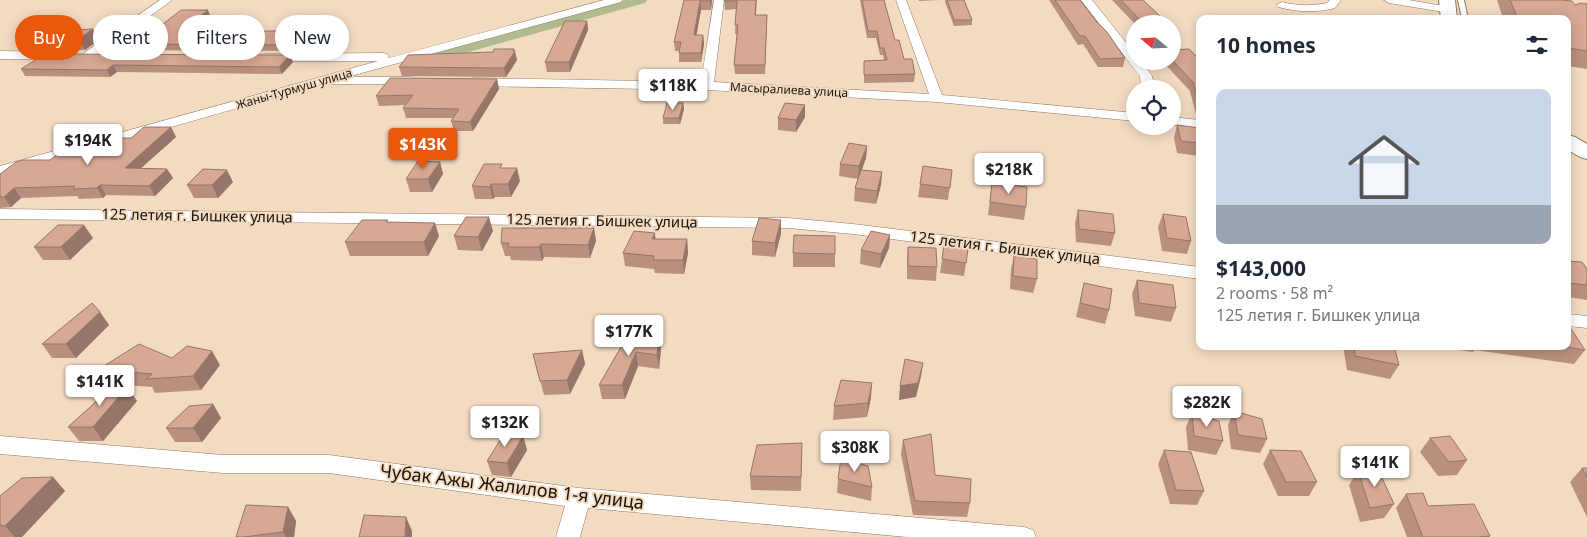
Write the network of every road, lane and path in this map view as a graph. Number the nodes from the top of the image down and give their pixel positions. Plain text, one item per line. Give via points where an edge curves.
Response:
1 (167, 0) edge
2 (618, 0) edge
3 (719, 0) edge
4 (901, 0) edge
5 (1086, 0) edge
6 (1336, 0) edge
7 (1389, 0) edge
8 (1279, 2) edge
9 (1452, 7) edge
10 (1294, 15) edge
11 (0, 55) edge
12 (88, 56) junction
13 (93, 56) edge
14 (265, 56) edge
15 (401, 57) junction
16 (1147, 80) edge
17 (323, 81) junction
18 (425, 81) edge
19 (464, 82) edge
20 (707, 86) junction
21 (937, 98) junction
22 (1126, 116) edge
23 (1181, 122) edge
24 (1196, 124) edge
25 (1571, 142) edge
26 (1587, 154) edge
27 (0, 171) edge
28 (0, 214) edge
29 (1196, 272) edge
30 (1571, 320) edge
31 (1587, 322) edge
32 (0, 445) edge
33 (579, 498) junction
34 (568, 537) edge
35 (1024, 537) edge

1 - 12 street
2 - 15 street, Жаны-Турмуш улица
3 - 20 street
4 - 21 street
5 - 16 street
6 - 8 street via 1331,6 1315,9 1296,9
7 - 9 street
8 - 10 street
11 - 12 street
12 - 13 street
14 - 15 street
15 - 17 street, Жаны-Турмуш улица
17 - 18 street
17 - 27 street, Жаны-Турмуш улица
19 - 20 street, Масыралиева улица
20 - 21 street, Масыралиева улица
21 - 22 street, Масыралиева улица
23 - 24 street
25 - 26 street
28 - 29 street, 125 летия г. Бишкек улица via 788,223 853,228
30 - 31 street
32 - 33 street, Чубак Ажы Жалилов 1-я улица via 223,464 329,464
33 - 34 street
33 - 35 street, Чубак Ажы Жалилов 1-я улица

